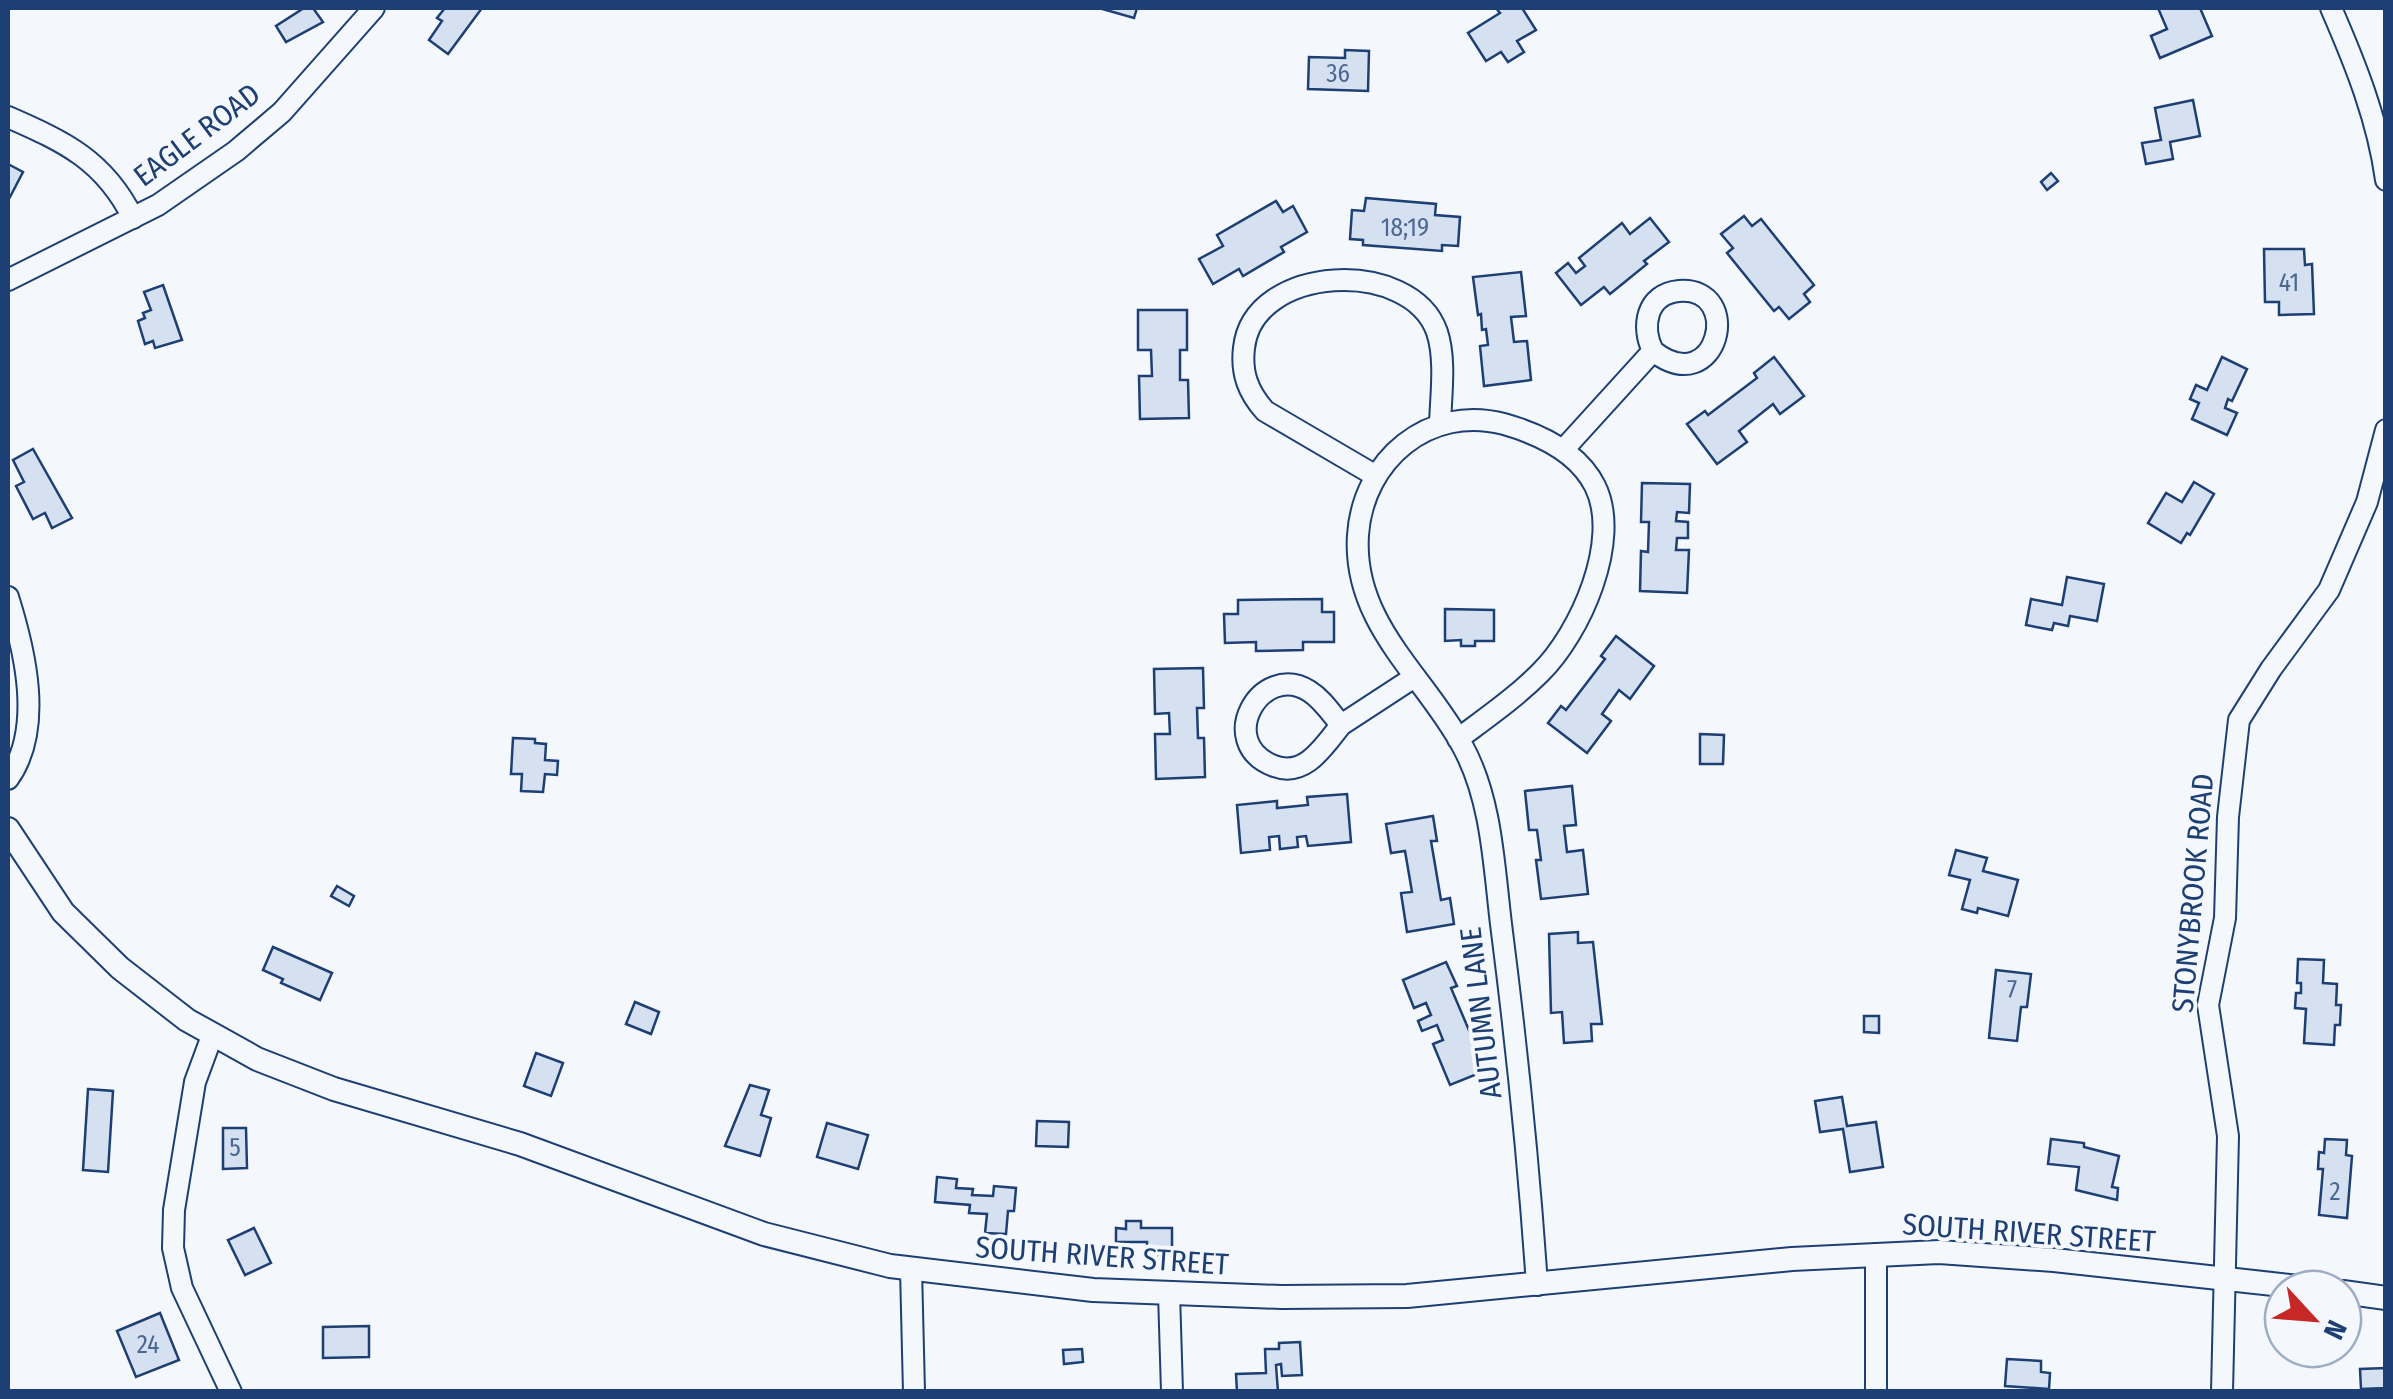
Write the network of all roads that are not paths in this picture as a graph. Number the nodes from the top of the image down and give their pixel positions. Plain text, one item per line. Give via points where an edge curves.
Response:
1 (374, 8) edge
2 (2331, 8) edge
3 (8, 117) edge
4 (2386, 180) edge
5 (133, 218) junction
6 (8, 280) edge
7 (1653, 351) dead end
8 (1440, 424) junction
9 (2386, 430) edge
10 (1563, 450) junction
11 (1376, 476) junction
12 (8, 597) edge
13 (1414, 678) junction
14 (1341, 725) junction
15 (1458, 739) junction
16 (8, 779) edge
17 (8, 829) edge
18 (212, 1036) junction
19 (1876, 1254) junction
20 (911, 1270) junction
21 (2224, 1278) junction
22 (2263, 1283) edge
23 (1537, 1285) junction
24 (1168, 1293) junction
25 (231, 1392) edge
26 (914, 1392) edge
27 (1172, 1392) edge
28 (1876, 1392) edge
29 (2222, 1392) edge

1 - 5 street, EAGLE ROAD via 261,132
2 - 4 street via 2368,102
3 - 5 street via 92,162 121,193
5 - 6 street, EAGLE ROAD
7 - 10 street
8 - 10 street, AUTUMN LANE via 1494,422
8 - 11 street, AUTUMN LANE via 1407,440
8 - 11 street via 1440,346 1416,301 1367,282 1333,281 1306,284 1266,304 1245,334 1242,358 1252,397 1264,411
9 - 21 street, STONYBROOK ROAD via 2367,502 2329,590 2239,720 2225,918 2208,1005 2228,1136
10 - 15 street, AUTUMN LANE via 1582,467 1602,504 1600,557 1590,589 1542,672
11 - 13 street, AUTUMN LANE via 1361,514 1359,562 1374,616
12 - 16 street via 28,698 22,750
13 - 14 street
13 - 15 street, AUTUMN LANE
14 - 14 street via 1307,689 1290,684 1256,699 1246,735 1262,762 1301,767
15 - 23 street, AUTUMN LANE via 1483,801 1492,852 1527,1136
17 - 18 street, SOUTH RIVER STREET via 63,912 94,944
18 - 20 street, SOUTH RIVER STREET via 300,1077 520,1144 764,1234
18 - 25 street via 195,1082 173,1248 182,1288
19 - 21 street, SOUTH RIVER STREET via 2009,1256
19 - 23 street, SOUTH RIVER STREET
19 - 28 street
20 - 24 street, SOUTH RIVER STREET
20 - 26 street
21 - 22 street, SOUTH RIVER STREET
21 - 29 street, STONYBROOK ROAD
23 - 24 street, SOUTH RIVER STREET via 1407,1296
24 - 27 street

